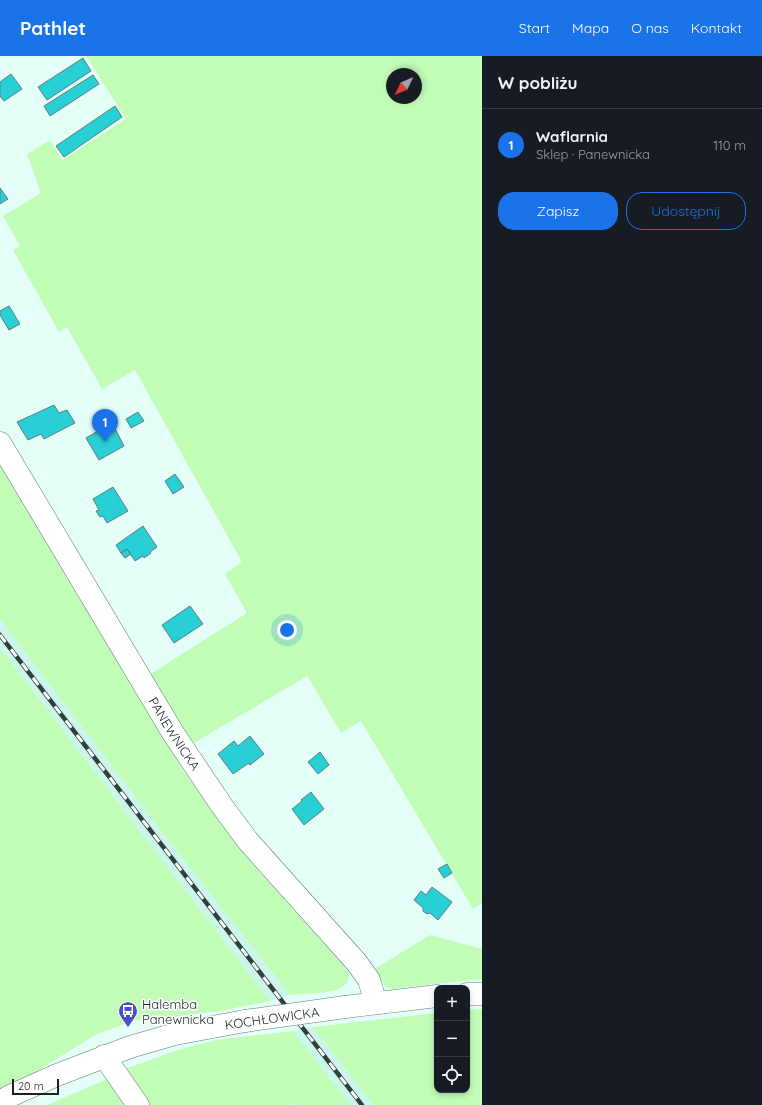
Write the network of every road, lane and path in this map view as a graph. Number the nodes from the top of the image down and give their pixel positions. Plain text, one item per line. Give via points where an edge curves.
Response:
1 (0, 443) edge
2 (470, 994) edge
3 (482, 994) edge
4 (434, 996) edge
5 (376, 1003) junction
6 (104, 1056) junction
7 (0, 1102) edge
8 (138, 1105) edge

1 - 5 street, PANEWNICKA via 177,739 248,841 357,963 369,980
2 - 3 street
4 - 5 street, KOCHŁOWICKA
5 - 6 street, KOCHŁOWICKA, bridge via 245,1021 176,1034
6 - 7 street, KOCHŁOWICKA
6 - 8 street

